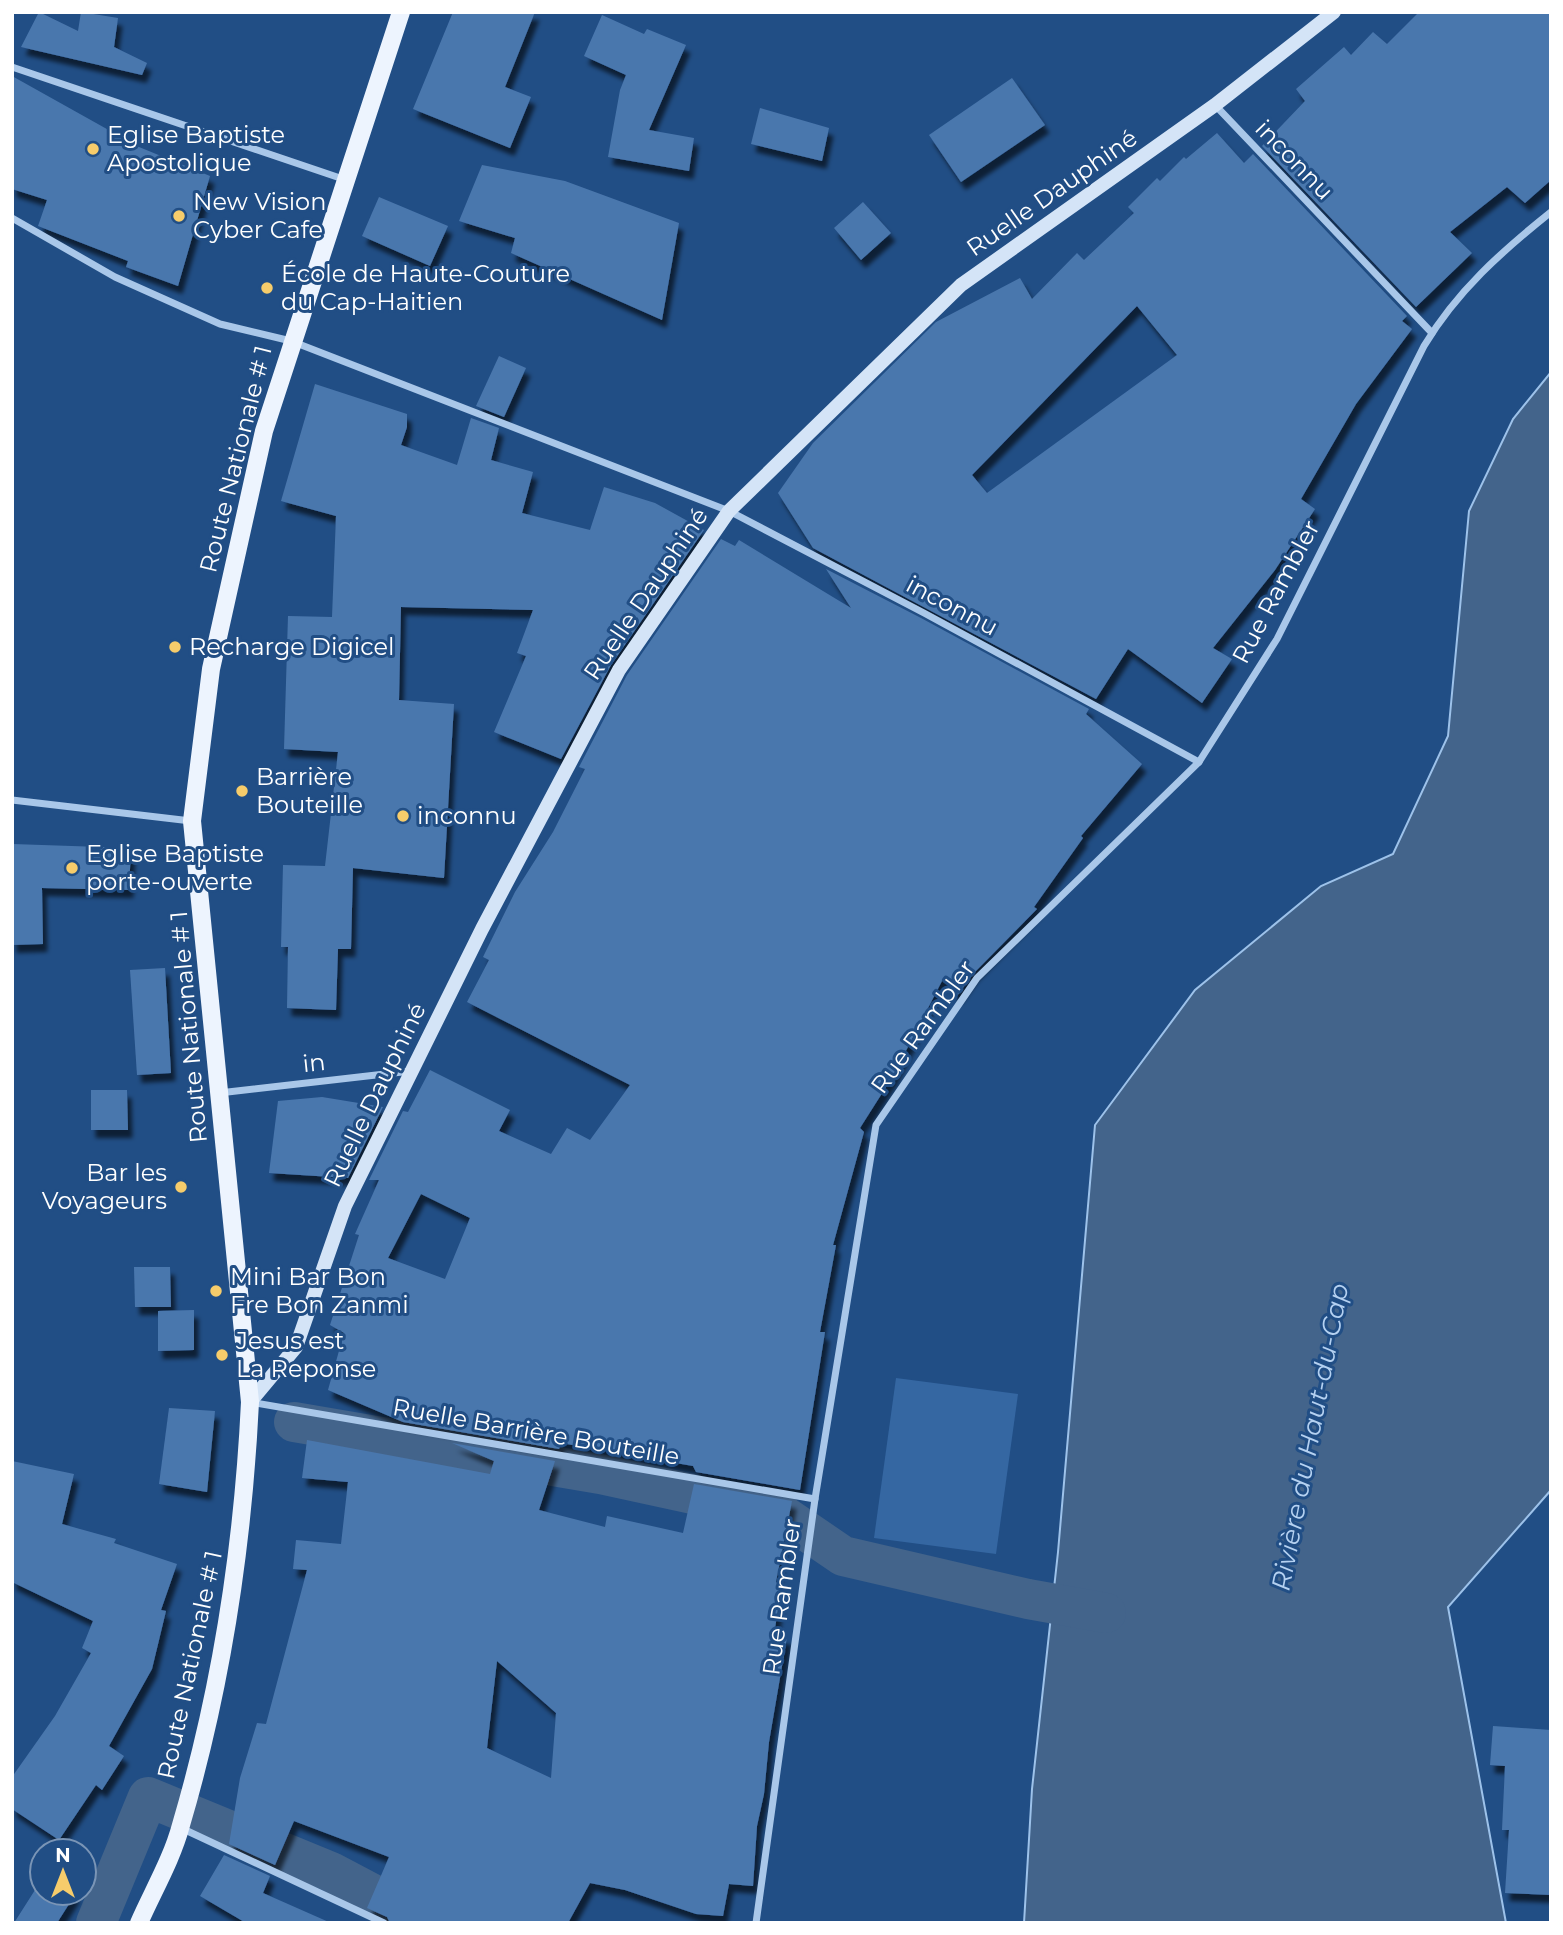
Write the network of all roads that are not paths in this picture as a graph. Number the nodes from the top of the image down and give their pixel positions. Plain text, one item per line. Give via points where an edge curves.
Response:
1 (401, 12) edge
2 (1334, 12) edge
3 (12, 67) edge
4 (1215, 105) junction
5 (346, 180) junction
6 (1551, 212) edge
7 (12, 218) edge
8 (1432, 332) junction
9 (291, 341) junction
10 (729, 511) junction
11 (1199, 762) junction
12 (12, 800) edge
13 (192, 821) junction
14 (412, 1071) junction
15 (219, 1093) junction
16 (250, 1402) junction
17 (815, 1499) junction
18 (181, 1828) junction
19 (139, 1923) edge
20 (384, 1923) edge
21 (756, 1923) edge

1 - 5 main road, Route Nationale # 1
2 - 4 street, Ruelle Dauphiné
3 - 5 street
4 - 8 street, inconnu
4 - 10 street, Ruelle Dauphiné via 961,285
5 - 9 main road, Route Nationale # 1
6 - 8 street, Rue Rambler via 1497,254
7 - 9 street, inconnu via 115,277 220,324
8 - 11 street, Rue Rambler via 1277,639
9 - 10 street, inconnu
9 - 13 main road, Route Nationale # 1 via 264,431 211,669
10 - 11 street, inconnu
10 - 14 street, Ruelle Dauphiné via 619,670
11 - 17 street, Rue Rambler via 977,978 876,1125
12 - 13 street
13 - 15 main road, Route Nationale # 1
14 - 15 street, in
14 - 16 street, Ruelle Dauphiné via 345,1206 296,1347
15 - 16 main road, Route Nationale # 1
16 - 17 street, Ruelle Barrière Bouteille
16 - 18 main road, Route Nationale # 1 via 237,1573
17 - 21 street, Rue Rambler
18 - 19 main road, Route Nationale # 1
18 - 20 street

